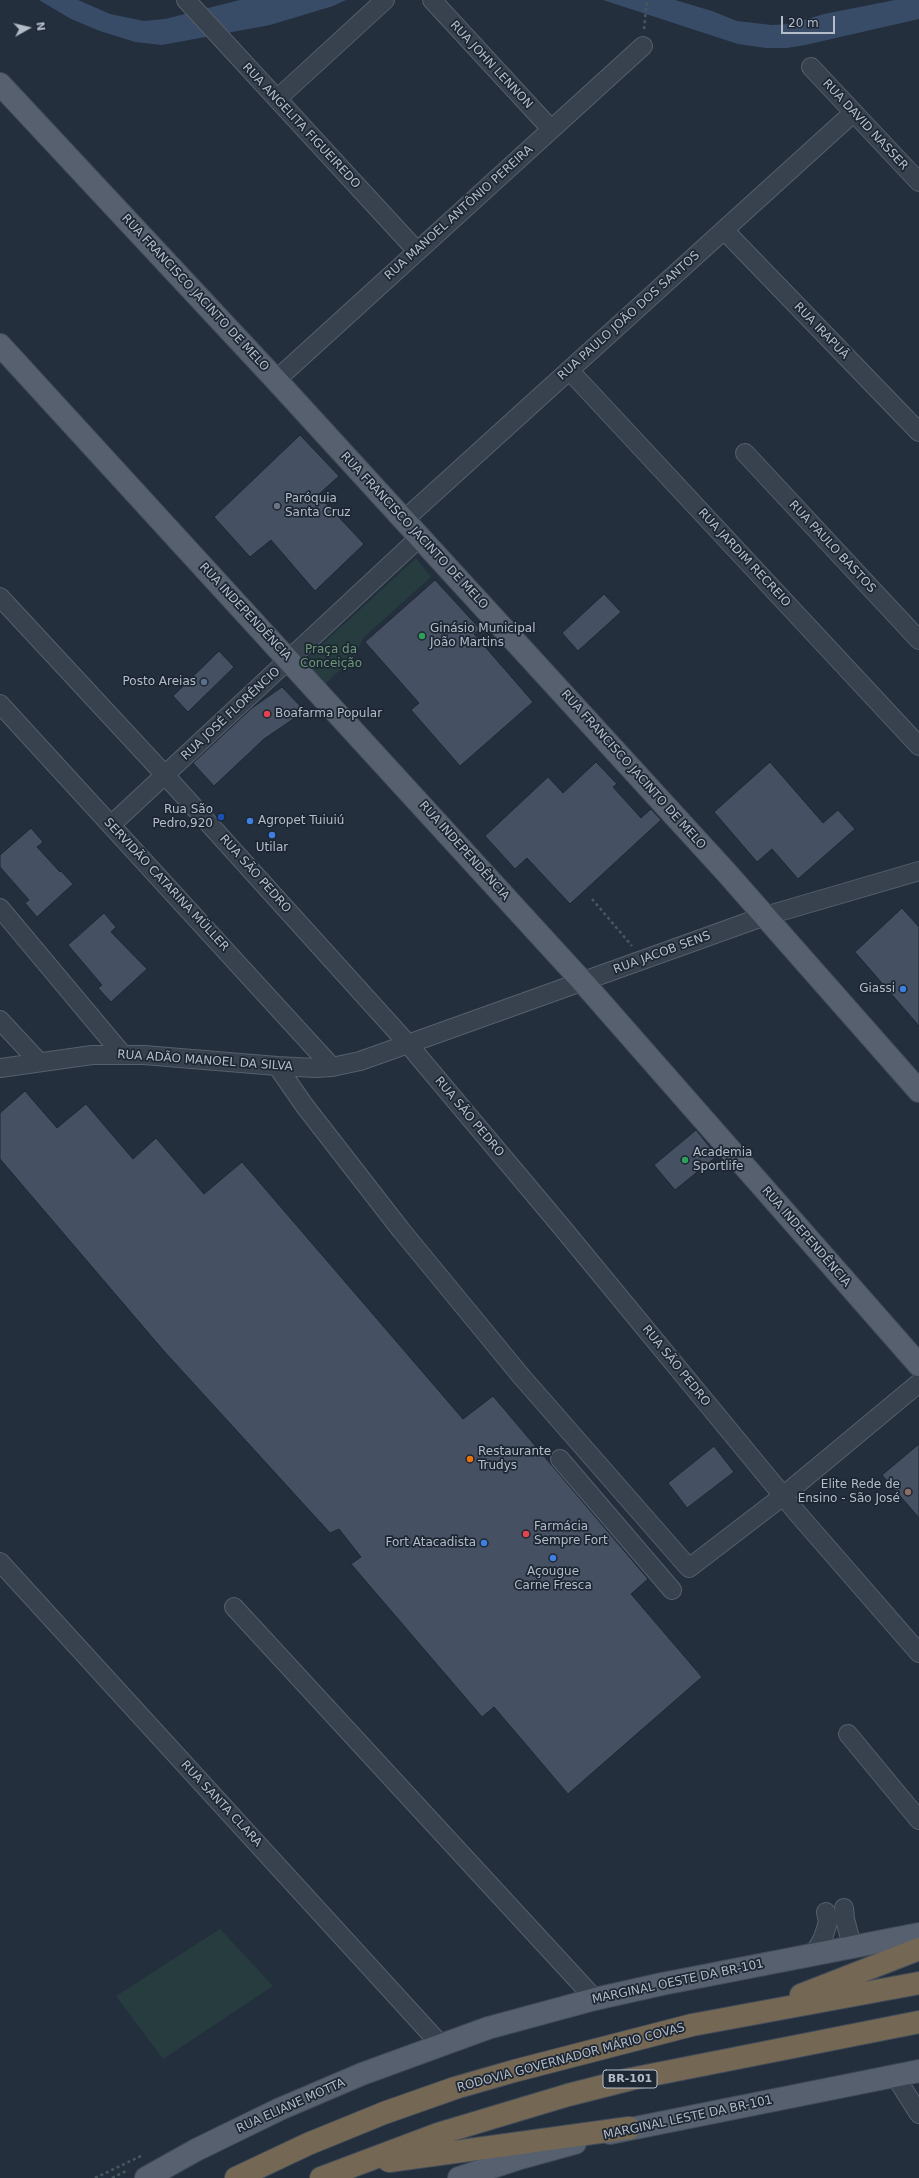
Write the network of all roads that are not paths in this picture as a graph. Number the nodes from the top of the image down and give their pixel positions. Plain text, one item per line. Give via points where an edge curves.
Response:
1 (385, 0) edge
2 (432, 0) edge
3 (187, 2) edge
4 (643, 46) dead end
5 (810, 67) dead end
6 (0, 84) edge
7 (277, 99) junction
8 (853, 113) junction
9 (551, 129) junction
10 (919, 182) edge
11 (724, 230) junction
12 (417, 251) junction
13 (0, 345) edge
14 (569, 370) junction
15 (276, 380) junction
16 (919, 432) edge
17 (745, 453) dead end
18 (404, 520) junction
19 (420, 537) junction
20 (0, 597) edge
21 (919, 640) edge
22 (289, 660) junction
23 (0, 704) edge
24 (919, 746) edge
25 (165, 775) junction
26 (111, 825) junction
27 (919, 871) edge
28 (0, 908) edge
29 (765, 916) junction
30 (582, 981) junction
31 (0, 1020) edge
32 (408, 1044) junction
33 (123, 1055) junction
34 (39, 1062) junction
35 (277, 1066) junction
36 (332, 1067) junction
37 (0, 1068) edge
38 (919, 1091) edge
39 (919, 1365) edge
40 (919, 1383) edge
41 (560, 1458) dead end
42 (783, 1496) junction
43 (0, 1562) edge
44 (672, 1590) dead end
45 (234, 1607) dead end
46 (919, 1653) edge
47 (848, 1734) dead end
48 (919, 1820) edge
49 (844, 1908) dead end
50 (826, 1912) dead end
51 (919, 1934) edge
52 (852, 1946) junction
53 (919, 1949) edge
54 (814, 1954) junction
55 (919, 1983) edge
56 (595, 1999) junction
57 (746, 2016) junction
58 (919, 2022) edge
59 (441, 2045) junction
60 (919, 2071) edge
61 (895, 2076) junction
62 (919, 2114) edge
63 (629, 2128) junction
64 (348, 2166) junction
65 (146, 2178) edge
66 (236, 2178) edge
67 (321, 2178) edge
68 (459, 2178) edge

1 - 7 street
2 - 9 street, RUA JOHN LENNON
3 - 7 street, RUA ANGELITA FIGUEIREDO
4 - 9 street, RUA MANOEL ANTÔNIO PEREIRA
5 - 8 street, RUA DAVID NASSER
6 - 15 main road, RUA FRANCISCO JACINTO DE MELO
7 - 12 street, RUA ANGELITA FIGUEIREDO
8 - 10 street, RUA DAVID NASSER
8 - 11 street, RUA PAULO JOÃO DOS SANTOS
9 - 12 street, RUA MANOEL ANTÔNIO PEREIRA
11 - 14 street, RUA PAULO JOÃO DOS SANTOS
11 - 16 street, RUA IRAPUÃ
12 - 15 street, RUA MANOEL ANTÔNIO PEREIRA
13 - 22 main road, RUA INDEPENDÊNCIA
14 - 18 street, RUA PAULO JOÃO DOS SANTOS
14 - 24 street, RUA JARDIM RECREIO
15 - 18 main road, RUA FRANCISCO JACINTO DE MELO
17 - 21 street, RUA PAULO BASTOS
18 - 19 main road, RUA FRANCISCO JACINTO DE MELO
19 - 22 street, RUA JOSÉ FLORÊNCIO
19 - 29 main road, RUA FRANCISCO JACINTO DE MELO
20 - 25 street, RUA SÃO PEDRO
22 - 25 street, RUA JOSÉ FLORÊNCIO
22 - 30 main road, RUA INDEPENDÊNCIA
23 - 26 street, SERVIDÃO CATARINA MÜLLER
25 - 26 street, RUA JOSÉ FLORÊNCIO
25 - 32 street, RUA SÃO PEDRO
26 - 36 street, SERVIDÃO CATARINA MÜLLER
27 - 29 street, RUA JACOB SENS
28 - 33 street
29 - 30 street, RUA JACOB SENS
29 - 38 main road, RUA FRANCISCO JACINTO DE MELO
30 - 32 street, RUA JACOB SENS
30 - 39 main road, RUA INDEPENDÊNCIA
31 - 34 street
32 - 36 street, RUA ADÃO MANOEL DA SILVA via 360,1061
32 - 42 street, RUA SÃO PEDRO
33 - 34 street, RUA ADÃO MANOEL DA SILVA via 92,1055
33 - 35 street, RUA ADÃO MANOEL DA SILVA
34 - 37 street, RUA ADÃO MANOEL DA SILVA
35 - 36 street, RUA ADÃO MANOEL DA SILVA
35 - 42 street via 304,1105 411,1242 522,1376 689,1568
40 - 42 street
41 - 44 street
42 - 46 street, RUA SÃO PEDRO
43 - 59 street, RUA SANTA CLARA
45 - 56 street
47 - 48 street
49 - 52 street
50 - 54 street via 828,1922 824,1938
51 - 52 main road, MARGINAL OESTE DA BR-101
52 - 54 main road, MARGINAL OESTE DA BR-101
53 - 57 highway
54 - 56 main road, MARGINAL OESTE DA BR-101
55 - 57 highway, RODOVIA GOVERNADOR MÁRIO COVAS
56 - 59 main road, MARGINAL OESTE DA BR-101 via 524,2018
57 - 66 highway, RODOVIA GOVERNADOR MÁRIO COVAS via 692,2025 455,2088 322,2138
58 - 64 highway, BR-101 via 631,2079 568,2094 438,2134
59 - 65 main road, RUA ELIANE MOTTA via 362,2074 280,2109 196,2150
60 - 61 main road, MARGINAL LESTE DA BR-101
61 - 62 street
61 - 63 main road, MARGINAL LESTE DA BR-101
63 - 64 highway
63 - 68 main road, MARGINAL LESTE DA BR-101
64 - 67 highway, BR-101

